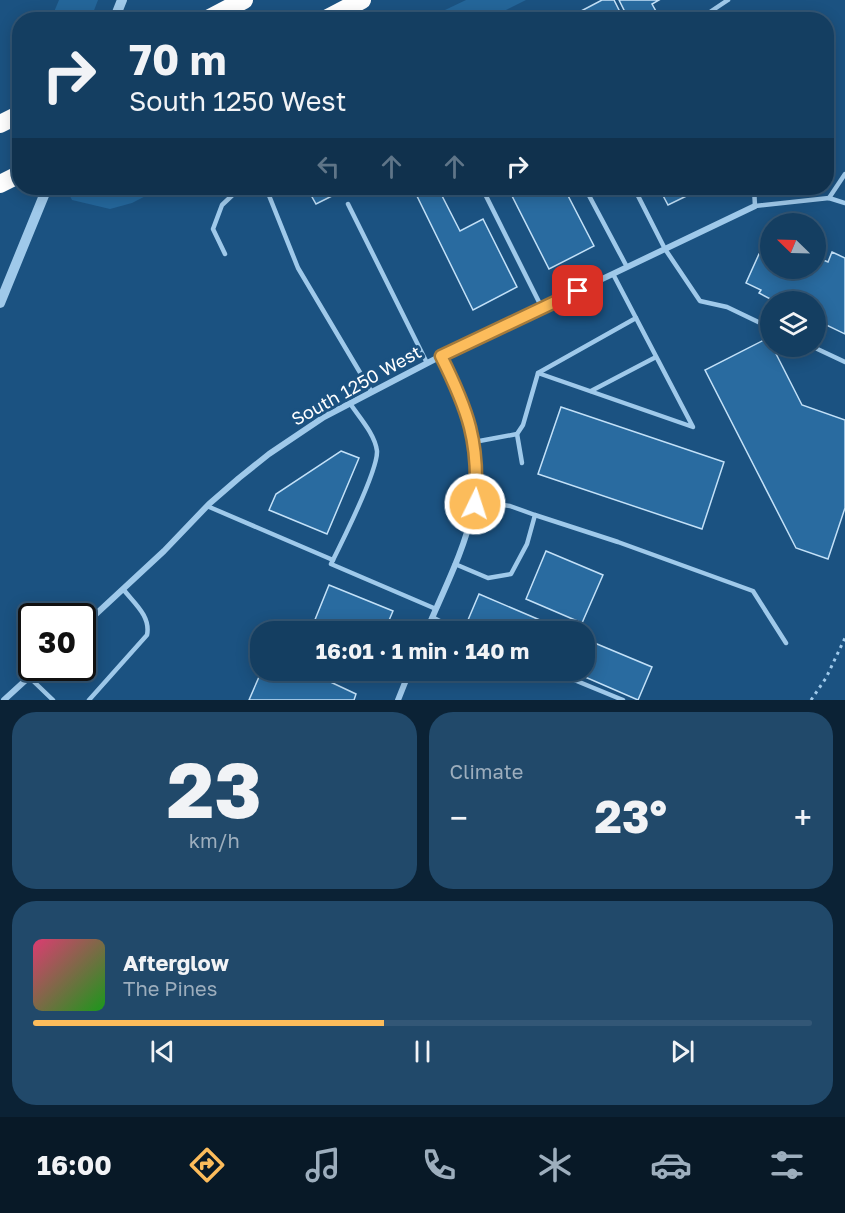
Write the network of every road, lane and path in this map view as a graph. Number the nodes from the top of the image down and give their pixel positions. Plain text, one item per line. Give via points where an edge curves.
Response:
1 (244, 0) edge
2 (362, 0) edge
3 (728, 0) edge
4 (221, 12) edge
5 (339, 12) edge
6 (710, 12) edge
7 (845, 174) edge
8 (834, 190) edge
9 (44, 195) edge
10 (233, 195) edge
11 (269, 195) edge
12 (486, 195) edge
13 (589, 195) edge
14 (638, 195) edge
15 (754, 195) edge
16 (831, 195) edge
17 (829, 198) junction
18 (845, 203) edge
19 (348, 204) dead end
20 (755, 206) junction
21 (665, 249) junction
22 (225, 254) dead end
23 (627, 267) junction
24 (613, 274) junction
25 (0, 303) edge
26 (542, 308) junction
27 (636, 318) junction
28 (760, 323) edge
29 (826, 353) edge
30 (441, 356) junction
31 (656, 357) junction
32 (845, 362) edge
33 (427, 363) junction
34 (538, 373) junction
35 (371, 391) junction
36 (591, 391) junction
37 (349, 402) junction
38 (517, 434) junction
39 (474, 442) junction
40 (522, 464) dead end
41 (475, 501) junction
42 (207, 506) junction
43 (536, 515) junction
44 (333, 560) junction
45 (455, 564) junction
46 (123, 589) junction
47 (436, 609) junction
48 (96, 614) edge
49 (432, 617) junction
50 (430, 621) edge
51 (440, 621) edge
52 (845, 638) edge
53 (786, 643) dead end
54 (24, 681) edge
55 (33, 681) edge
56 (406, 681) edge
57 (577, 681) edge
58 (3, 700) edge
59 (53, 700) edge
60 (89, 700) edge
61 (398, 700) edge
62 (623, 700) edge
63 (811, 700) edge

1 - 4 highway
2 - 5 highway
3 - 6 lane
7 - 8 lane
9 - 25 street
10 - 22 lane via 222,205 213,229
11 - 35 lane via 298,268
12 - 26 lane
13 - 23 lane
14 - 21 lane
15 - 20 lane
16 - 17 lane
17 - 18 lane
17 - 20 lane
19 - 33 lane
20 - 21 street, South 1250 West
21 - 23 street, South 1250 West
21 - 28 lane via 700,301 727,307
23 - 24 street, South 1250 West
24 - 26 street, South 1250 West
24 - 27 lane
26 - 30 street, South 1250 West
27 - 31 lane
27 - 34 lane
29 - 32 lane
30 - 33 street, South 1250 West
30 - 39 street via 461,396
31 - 36 lane
31 - 36 lane via 693,427
33 - 35 street, South 1250 West
34 - 36 lane
34 - 38 lane
35 - 37 street, South 1250 West
37 - 42 street, South 1250 West via 269,454
37 - 44 lane via 373,438 377,453 370,478
38 - 39 lane
38 - 40 lane
39 - 41 street
41 - 43 lane
41 - 45 street via 470,528
42 - 44 lane
42 - 46 street, South 1250 West
43 - 45 lane via 527,544 511,574 488,578
43 - 53 lane via 753,591
44 - 47 lane via 331,564
45 - 47 street
46 - 48 street, South 1250 West
46 - 60 lane via 145,616 147,635
47 - 49 street
49 - 50 street
49 - 51 lane
52 - 63 path
54 - 58 street
55 - 59 lane
56 - 61 street
57 - 62 lane

